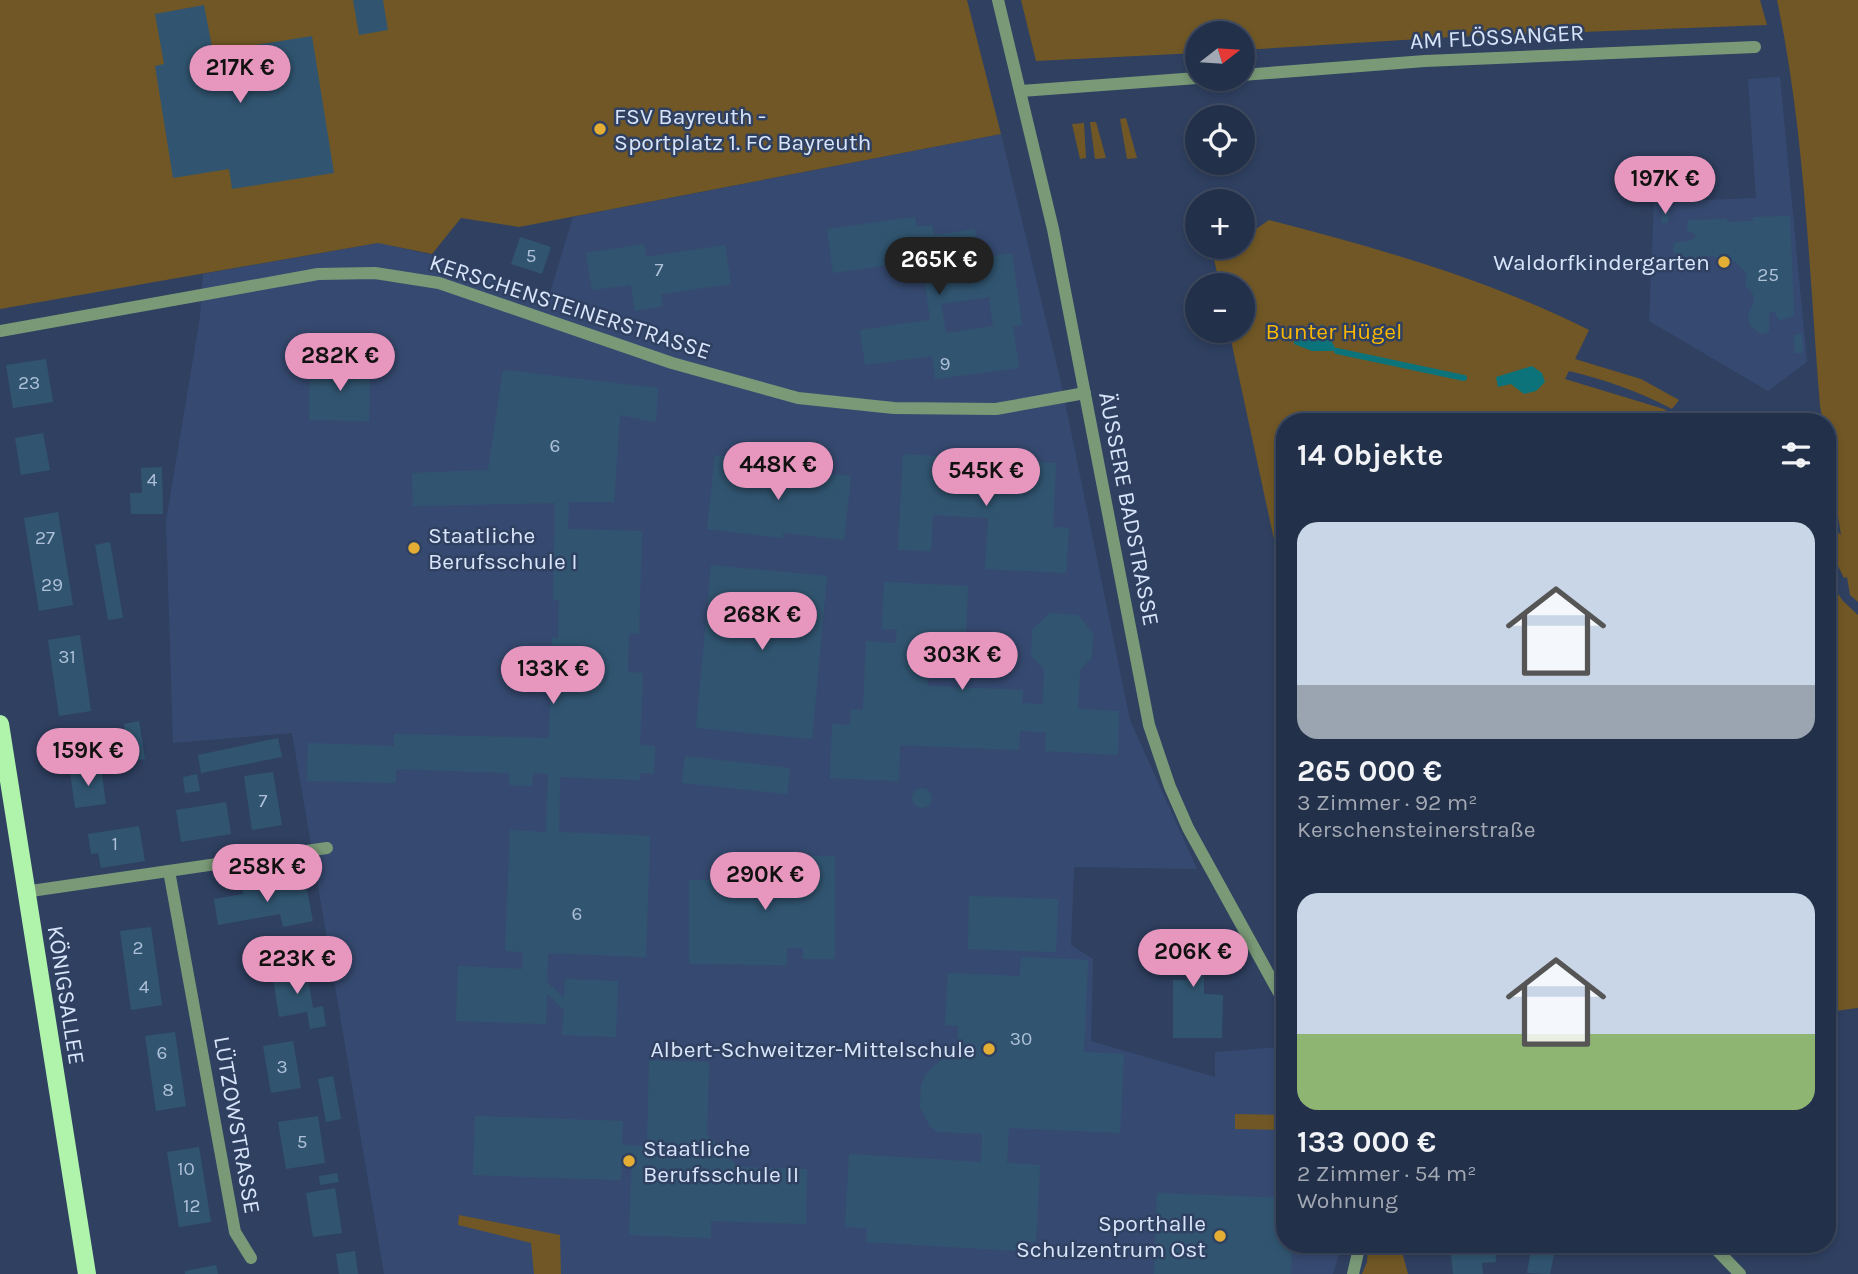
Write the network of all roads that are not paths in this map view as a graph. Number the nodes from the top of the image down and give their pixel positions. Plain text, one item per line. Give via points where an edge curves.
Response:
1 (998, 0) edge
2 (1755, 47) dead end
3 (1255, 74) edge
4 (1185, 79) edge
5 (1021, 91) junction
6 (0, 331) edge
7 (1085, 393) junction
8 (0, 724) edge
9 (327, 848) dead end
10 (169, 871) junction
11 (24, 892) junction
12 (1276, 988) edge
13 (1358, 1253) edge
14 (1720, 1253) edge
15 (251, 1258) dead end
16 (87, 1274) edge
17 (1353, 1274) edge
18 (1740, 1274) edge

1 - 5 street, ÄUSSERE BADSTRASSE
2 - 3 street, AM FLÖSSANGER via 1425,61
4 - 5 street
5 - 7 street, ÄUSSERE BADSTRASSE
6 - 7 street, KERSCHENSTEINERSTRASSE via 318,274 375,273 439,283 672,363 798,398 894,408 996,409
7 - 12 street, ÄUSSERE BADSTRASSE via 1149,725 1188,828
8 - 11 main road, KÖNIGSALLEE
9 - 10 street
10 - 11 street
10 - 15 street, LÜTZOWSTRASSE via 235,1232
11 - 16 main road, KÖNIGSALLEE
13 - 17 street
14 - 18 street

